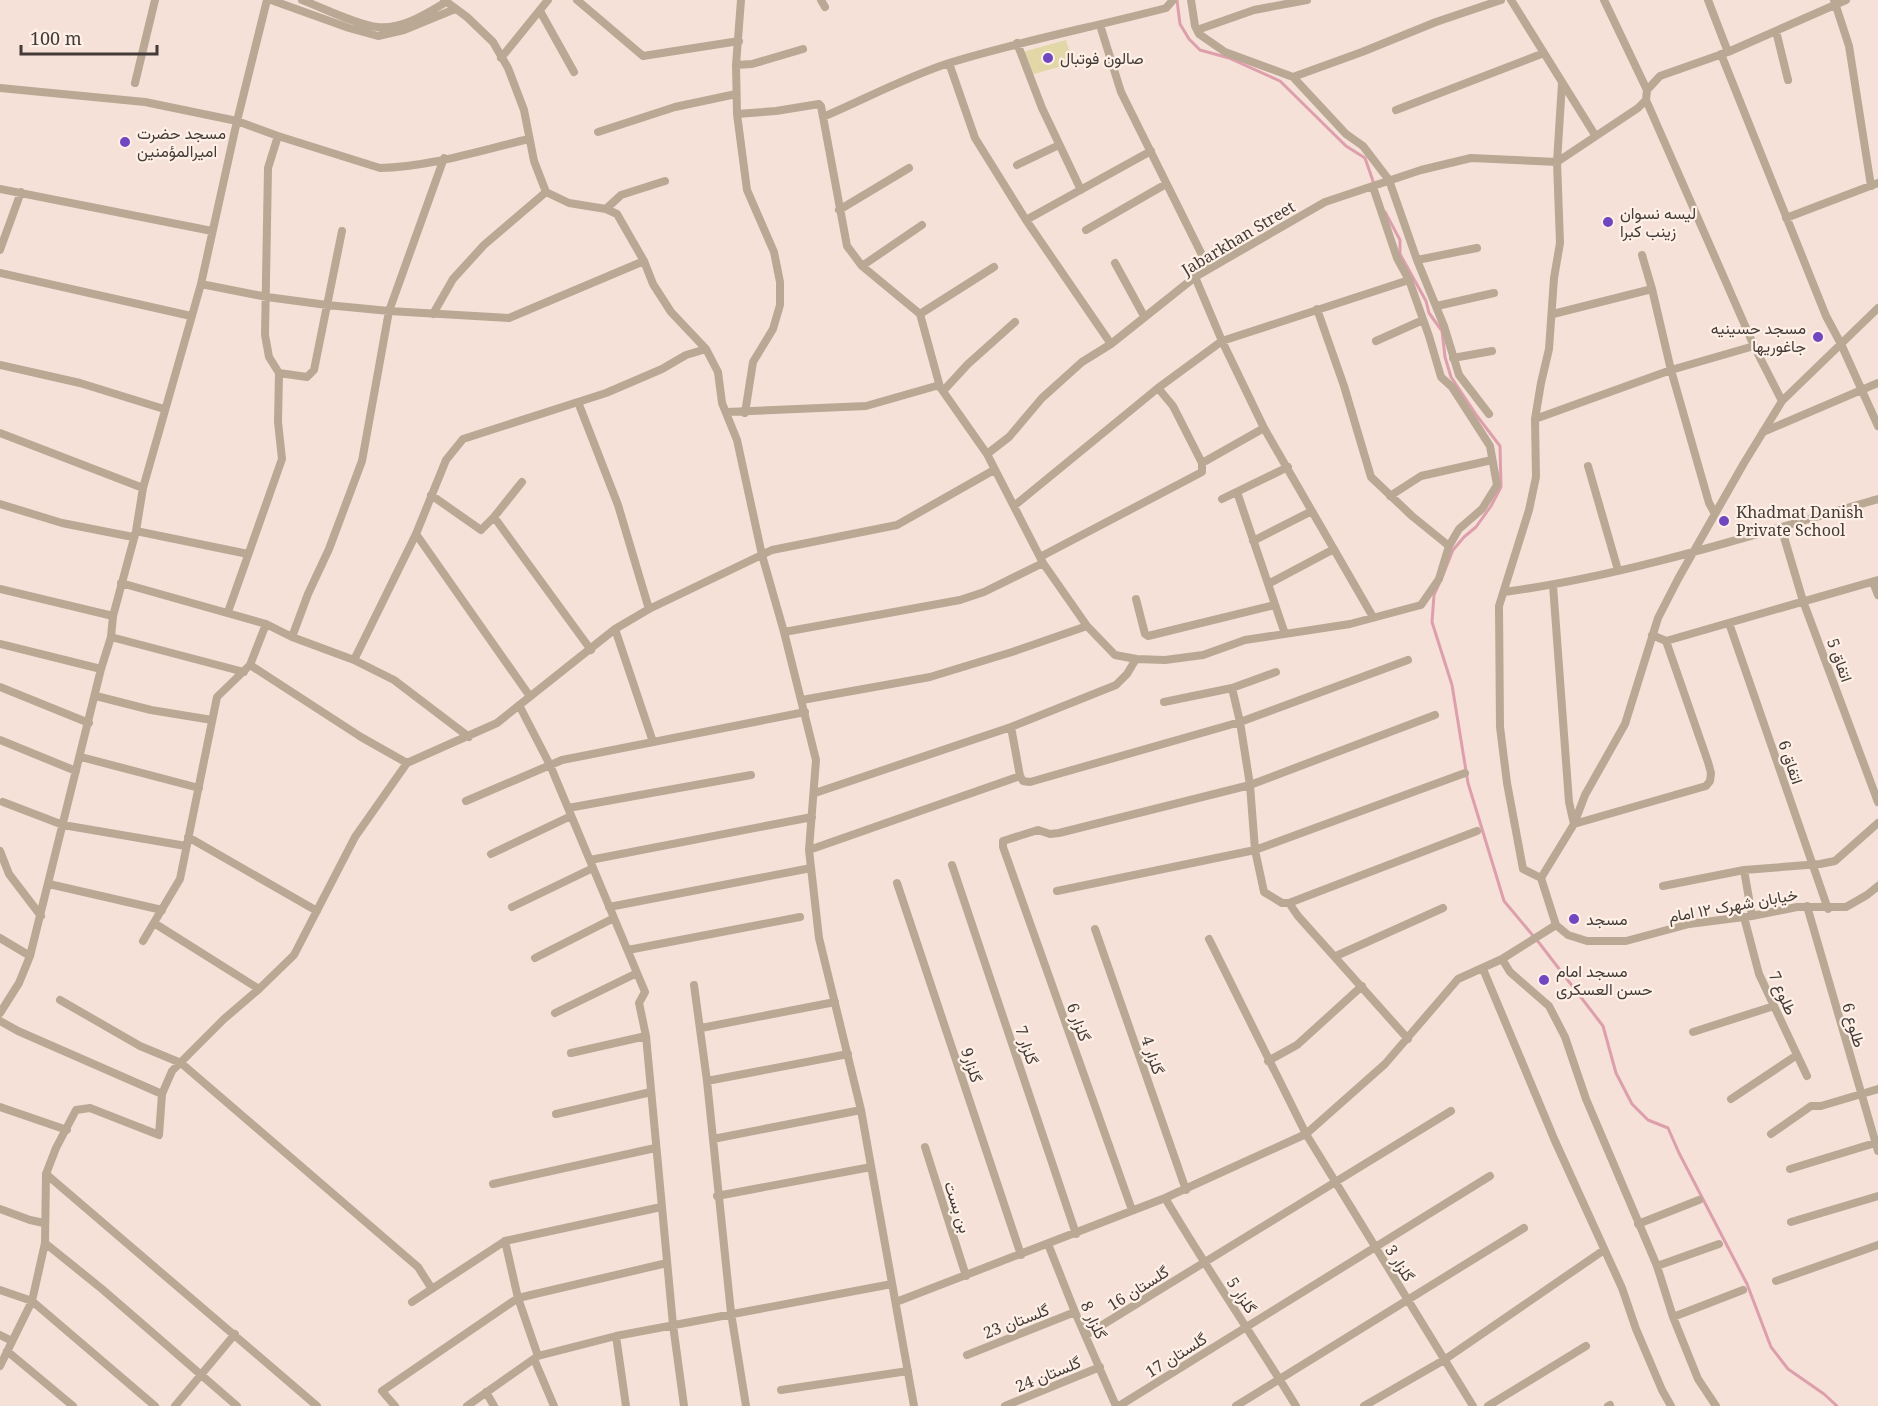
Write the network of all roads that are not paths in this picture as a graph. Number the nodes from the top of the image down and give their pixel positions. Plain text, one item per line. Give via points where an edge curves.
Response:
1 (155, 0) edge
2 (267, 0) edge
3 (271, 0) edge
4 (302, 0) edge
5 (548, 0) edge
6 (576, 0) edge
7 (741, 0) edge
8 (1173, 0) edge
9 (1191, 0) edge
10 (1307, 0) edge
11 (1501, 0) edge
12 (1511, 0) edge
13 (1604, 0) edge
14 (1708, 0) edge
15 (1846, 0) edge
16 (445, 1) edge
17 (1836, 2) edge
18 (454, 9) junction
19 (540, 11) junction
20 (1100, 25) junction
21 (1197, 30) junction
22 (1776, 31) junction
23 (739, 40) junction
24 (1017, 43) junction
25 (802, 49) dead end
26 (1544, 53) junction
27 (1724, 53) junction
28 (501, 58) junction
29 (948, 63) junction
30 (736, 65) junction
31 (574, 72) dead end
32 (1293, 77) junction
33 (1788, 80) dead end
34 (135, 83) dead end
35 (1562, 83) junction
36 (0, 88) edge
37 (1647, 90) junction
38 (736, 94) junction
39 (1646, 100) junction
40 (1396, 110) dead end
41 (737, 114) junction
42 (823, 117) junction
43 (237, 121) junction
44 (598, 132) dead end
45 (1595, 135) junction
46 (278, 136) junction
47 (529, 139) junction
48 (1059, 145) junction
49 (1150, 151) junction
50 (444, 158) junction
51 (1557, 162) junction
52 (1017, 165) dead end
53 (909, 168) dead end
54 (1389, 180) junction
55 (665, 182) dead end
56 (1166, 184) junction
57 (1874, 185) edge
58 (1373, 187) junction
59 (0, 189) edge
60 (1081, 190) junction
61 (21, 192) junction
62 (546, 192) junction
63 (606, 209) junction
64 (839, 210) junction
65 (1786, 218) junction
66 (1026, 220) junction
67 (922, 225) dead end
68 (1086, 230) dead end
69 (212, 231) junction
70 (342, 231) dead end
71 (1477, 248) dead end
72 (0, 250) edge
73 (1641, 255) dead end
74 (1417, 260) junction
75 (644, 261) junction
76 (1115, 263) dead end
77 (862, 266) junction
78 (994, 267) dead end
79 (1209, 269) junction
80 (0, 273) edge
81 (1195, 277) junction
82 (1409, 280) junction
83 (201, 284) junction
84 (1652, 290) junction
85 (1494, 293) dead end
86 (267, 297) junction
87 (327, 305) junction
88 (1437, 306) junction
89 (1878, 308) edge
90 (1317, 309) junction
91 (389, 311) junction
92 (433, 314) junction
93 (920, 314) junction
94 (1553, 314) junction
95 (191, 316) junction
96 (1144, 316) junction
97 (1423, 320) junction
98 (1015, 322) dead end
99 (1376, 341) dead end
100 (1222, 342) junction
101 (1111, 344) junction
102 (1841, 344) junction
103 (1754, 346) junction
104 (706, 349) junction
105 (1492, 351) dead end
106 (1454, 358) junction
107 (0, 365) edge
108 (1671, 370) junction
109 (279, 373) junction
110 (1878, 383) edge
111 (942, 388) junction
112 (1158, 388) junction
113 (1863, 390) junction
114 (1782, 401) junction
115 (578, 402) junction
116 (165, 409) junction
117 (727, 412) junction
118 (745, 412) junction
119 (1490, 414) dead end
120 (1535, 419) junction
121 (1878, 426) edge
122 (1264, 428) junction
123 (1763, 432) junction
124 (0, 434) edge
125 (987, 454) junction
126 (1492, 460) junction
127 (1202, 463) junction
128 (1588, 466) dead end
129 (1288, 467) junction
130 (994, 470) junction
131 (522, 482) dead end
132 (143, 489) junction
133 (1237, 492) junction
134 (430, 495) junction
135 (1390, 496) junction
136 (1222, 499) dead end
137 (1878, 499) edge
138 (0, 504) edge
139 (1014, 506) junction
140 (1312, 511) junction
141 (1715, 514) junction
142 (494, 517) junction
143 (1781, 527) junction
144 (134, 534) junction
145 (416, 534) junction
146 (1253, 541) junction
147 (1449, 546) junction
148 (1334, 549) junction
149 (1695, 551) junction
150 (248, 554) junction
151 (762, 555) junction
152 (1042, 560) junction
153 (1618, 570) junction
154 (1875, 581) edge
155 (121, 583) junction
156 (1268, 584) junction
157 (1553, 585) junction
158 (0, 589) edge
159 (1504, 592) junction
160 (1878, 595) edge
161 (1136, 599) dead end
162 (1803, 601) junction
163 (1275, 604) junction
164 (648, 609) junction
165 (228, 612) junction
166 (113, 616) junction
167 (1373, 617) junction
168 (266, 624) junction
169 (1729, 624) junction
170 (1087, 626) junction
171 (615, 629) junction
172 (784, 632) junction
173 (1285, 634) junction
174 (1652, 635) junction
175 (111, 637) junction
176 (292, 638) junction
177 (1666, 641) junction
178 (0, 644) edge
179 (591, 650) junction
180 (1136, 659) junction
181 (354, 660) junction
182 (1408, 660) dead end
183 (250, 665) junction
184 (101, 669) junction
185 (244, 672) junction
186 (1276, 672) dead end
187 (0, 687) edge
188 (1232, 688) junction
189 (529, 695) junction
190 (96, 696) junction
191 (802, 700) junction
192 (1164, 702) dead end
193 (519, 705) junction
194 (805, 712) junction
195 (1435, 715) dead end
196 (212, 720) junction
197 (1240, 722) junction
198 (89, 723) junction
199 (1011, 727) junction
200 (468, 737) junction
201 (0, 740) edge
202 (653, 742) junction
203 (81, 757) junction
204 (407, 763) junction
205 (550, 765) junction
206 (76, 771) junction
207 (1465, 773) dead end
208 (751, 775) dead end
209 (1020, 776) junction
210 (1250, 785) junction
211 (199, 788) junction
212 (814, 794) junction
213 (466, 801) dead end
214 (3, 802) dead end
215 (1878, 802) edge
216 (570, 812) junction
217 (812, 817) junction
218 (1878, 823) edge
219 (1574, 824) junction
220 (63, 825) junction
221 (1478, 831) dead end
222 (188, 837) junction
223 (186, 846) junction
224 (809, 850) junction
225 (1255, 850) junction
226 (0, 854) edge
227 (491, 854) dead end
228 (591, 864) junction
229 (1812, 864) junction
230 (952, 865) dead end
231 (811, 868) junction
232 (1744, 870) junction
233 (1541, 878) junction
234 (897, 883) dead end
235 (50, 884) junction
236 (1663, 886) dead end
237 (1878, 886) edge
238 (1057, 891) dead end
239 (1289, 903) junction
240 (1807, 906) junction
241 (512, 907) dead end
242 (609, 907) junction
243 (1443, 908) dead end
244 (1828, 909) junction
245 (162, 910) junction
246 (317, 911) junction
247 (41, 916) junction
248 (1748, 916) junction
249 (800, 917) dead end
250 (614, 918) junction
251 (154, 923) junction
252 (1556, 925) junction
253 (1095, 929) dead end
254 (0, 938) edge
255 (1209, 939) dead end
256 (143, 941) dead end
257 (628, 950) junction
258 (30, 956) junction
259 (1336, 956) junction
260 (535, 958) dead end
261 (1502, 958) junction
262 (1483, 969) junction
263 (637, 973) junction
264 (694, 985) dead end
265 (1362, 986) junction
266 (259, 989) junction
267 (60, 1000) dead end
268 (835, 1002) junction
269 (1774, 1006) junction
270 (0, 1013) edge
271 (555, 1013) dead end
272 (0, 1021) edge
273 (700, 1028) junction
274 (1693, 1032) dead end
275 (646, 1036) junction
276 (1408, 1039) junction
277 (571, 1053) dead end
278 (848, 1054) junction
279 (1797, 1055) junction
280 (1268, 1062) junction
281 (181, 1063) junction
282 (1807, 1076) dead end
283 (707, 1081) junction
284 (1878, 1089) edge
285 (651, 1092) junction
286 (162, 1094) junction
287 (1860, 1095) junction
288 (1731, 1099) dead end
289 (0, 1107) edge
290 (861, 1110) junction
291 (1451, 1111) dead end
292 (556, 1114) dead end
293 (67, 1130) junction
294 (1306, 1134) junction
295 (1771, 1134) dead end
296 (712, 1139) junction
297 (1877, 1145) edge
298 (924, 1147) dead end
299 (655, 1148) junction
300 (871, 1167) junction
301 (1790, 1169) dead end
302 (45, 1173) junction
303 (1490, 1176) dead end
304 (1335, 1183) junction
305 (493, 1184) dead end
306 (1186, 1190) junction
307 (717, 1196) junction
308 (1878, 1196) edge
309 (1165, 1198) junction
310 (1699, 1200) dead end
311 (662, 1207) junction
312 (0, 1209) edge
313 (1132, 1210) junction
314 (1791, 1222) dead end
315 (44, 1223) junction
316 (1638, 1224) junction
317 (1524, 1228) dead end
318 (1076, 1234) junction
319 (505, 1241) junction
320 (45, 1243) junction
321 (1048, 1244) junction
322 (1719, 1244) dead end
323 (1878, 1245) edge
324 (1375, 1248) junction
325 (1604, 1250) junction
326 (1021, 1255) junction
327 (667, 1263) junction
328 (1204, 1263) junction
329 (1657, 1266) junction
330 (966, 1276) junction
331 (1776, 1281) dead end
332 (892, 1284) junction
333 (432, 1289) junction
334 (0, 1290) edge
335 (1743, 1290) dead end
336 (518, 1298) junction
337 (1407, 1300) junction
338 (32, 1301) junction
339 (412, 1302) dead end
340 (896, 1302) junction
341 (1075, 1312) junction
342 (731, 1313) junction
343 (1673, 1317) junction
344 (673, 1325) junction
345 (1247, 1327) junction
346 (235, 1334) junction
347 (0, 1335) edge
348 (1086, 1335) junction
349 (616, 1336) junction
350 (12, 1341) junction
351 (1586, 1346) dead end
352 (7, 1351) junction
353 (967, 1355) dead end
354 (536, 1358) junction
355 (1444, 1360) junction
356 (0, 1365) edge
357 (1100, 1367) junction
358 (908, 1371) junction
359 (201, 1375) junction
360 (1280, 1379) junction
361 (781, 1390) dead end
362 (486, 1392) junction
363 (73, 1406) edge
364 (155, 1406) edge
365 (175, 1406) edge
366 (237, 1406) edge
367 (317, 1406) edge
368 (394, 1406) edge
369 (467, 1406) edge
370 (494, 1406) edge
371 (554, 1406) edge
372 (626, 1406) edge
373 (684, 1406) edge
374 (746, 1406) edge
375 (914, 1406) edge
376 (1005, 1406) edge
377 (1118, 1406) edge
378 (1236, 1406) edge
379 (1296, 1406) edge
380 (1364, 1406) edge
381 (1473, 1406) edge
382 (1488, 1406) edge
383 (1671, 1406) edge
384 (1716, 1406) edge

1 - 34 street
2 - 43 street
3 - 18 street via 378,36 404,30
4 - 16 street via 378,27 413,20
5 - 19 street
6 - 23 street via 643,56
7 - 23 street
8 - 20 street via 1166,8
9 - 21 street
10 - 21 street via 1254,10
11 - 32 street
12 - 26 street
13 - 37 street
14 - 27 street
15 - 17 street
16 - 18 street
17 - 22 street
17 - 57 street via 1849,46
18 - 28 street via 493,42
19 - 28 street
19 - 31 street
20 - 24 street
20 - 49 street via 1121,92
21 - 32 street via 1225,52
22 - 27 street
22 - 33 street
23 - 30 street
24 - 29 street
24 - 48 street
25 - 30 street
26 - 35 street
26 - 40 street
27 - 37 street via 1660,76
27 - 65 street
28 - 47 street via 524,110
29 - 42 street
29 - 66 street via 970,130
30 - 38 street
32 - 54 street via 1346,134 1363,146
35 - 45 street
35 - 51 street
36 - 43 street via 145,102
37 - 39 street
38 - 41 street
38 - 44 street via 675,107
39 - 45 street
39 - 103 street
41 - 42 street via 819,104
41 - 118 street via 747,190 774,252 780,282 780,305 773,329 753,362
42 - 64 street
43 - 46 street
43 - 69 street
45 - 51 street
46 - 50 street via 380,168
46 - 86 street via 268,168
47 - 50 street
47 - 62 street
48 - 52 street
48 - 60 street
49 - 56 street
49 - 60 street
50 - 91 street
51 - 54 street, Jabarkhan Street via 1471,158
51 - 94 street via 1560,243
53 - 64 street
54 - 58 street, Jabarkhan Street
54 - 74 street
55 - 63 street via 621,195
56 - 68 street
56 - 79 street
57 - 65 street
58 - 79 street, Jabarkhan Street via 1325,202
58 - 82 street via 1397,258
59 - 61 street
60 - 66 street
61 - 69 street
61 - 72 street
62 - 63 street via 569,203
62 - 92 street via 484,245 453,279
63 - 75 street via 617,214
64 - 77 street via 847,246
65 - 102 street
66 - 101 street
67 - 77 street
69 - 83 street
70 - 87 street
71 - 74 street
73 - 84 street
74 - 88 street
75 - 92 street via 509,318
75 - 104 street via 671,312
76 - 96 street
77 - 93 street
78 - 93 street
79 - 81 street, Jabarkhan Street
80 - 95 street
81 - 96 street, Jabarkhan Street
81 - 100 street
82 - 90 street
82 - 97 street
83 - 86 street
83 - 95 street
84 - 94 street
84 - 108 street
85 - 88 street
86 - 87 street
86 - 109 street via 265,336 269,357
87 - 91 street
87 - 109 street via 311,375
88 - 106 street
89 - 102 street
90 - 100 street
90 - 135 street via 1371,477
91 - 92 street
91 - 176 street via 362,461
93 - 111 street
94 - 120 street
95 - 116 street
96 - 101 street, Jabarkhan Street
97 - 99 street
97 - 126 street via 1441,377 1459,396 1490,446
98 - 111 street
100 - 112 street
100 - 122 street
101 - 125 street, Jabarkhan Street via 1082,362 1009,437
102 - 113 street
102 - 114 street
103 - 108 street
103 - 114 street
104 - 115 street
104 - 117 street via 718,372
105 - 106 street
106 - 119 street via 1460,375
107 - 116 street via 80,383
108 - 120 street
108 - 141 street
109 - 150 street via 282,459
110 - 113 street
111 - 118 street via 936,386 866,406
111 - 125 street
112 - 127 street via 1173,406
112 - 139 street
113 - 121 street
113 - 123 street
114 - 123 street
115 - 134 street via 463,439 446,460
115 - 164 street via 618,506
116 - 132 street
117 - 118 street
117 - 151 street
120 - 159 street via 1536,477
122 - 127 street
122 - 129 street
123 - 141 street
124 - 132 street
125 - 130 street
126 - 135 street via 1421,476
126 - 147 street via 1497,485 1482,509 1459,529
127 - 152 street via 1202,472
128 - 153 street
129 - 133 street
129 - 140 street
130 - 139 street
130 - 151 street via 897,525
131 - 142 street
132 - 144 street
133 - 136 street
133 - 146 street
134 - 142 street via 480,530
134 - 145 street
135 - 147 street
137 - 143 street
138 - 144 street via 62,523
139 - 152 street
140 - 146 street
140 - 148 street
141 - 149 street
142 - 179 street
143 - 149 street
143 - 162 street, اتفاق 5
144 - 150 street
144 - 155 street
145 - 181 street
145 - 189 street
146 - 156 street
147 - 167 street via 1439,579 1421,604
148 - 156 street
148 - 167 street
149 - 153 street
149 - 174 street
150 - 165 street
151 - 164 street
151 - 172 street
152 - 170 street
152 - 172 street via 984,592 960,600
153 - 157 street
154 - 160 street
154 - 162 street
155 - 165 street
155 - 166 street
156 - 163 street
157 - 159 street
157 - 219 street via 1569,802
158 - 166 street
159 - 233 street via 1499,606 1500,728 1507,783 1523,869
161 - 163 street via 1148,636
162 - 169 street
162 - 215 street, اتفاق 5
163 - 173 street
164 - 171 street
165 - 168 street
166 - 175 street
167 - 173 street
168 - 176 street
168 - 183 street
169 - 177 street
169 - 229 street, اتفاق 6
170 - 180 street via 1116,655
170 - 191 street via 930,676
171 - 179 street
171 - 202 street
172 - 191 street
173 - 180 street via 1245,640 1203,655
174 - 177 street
174 - 219 street via 1625,724 1585,795
175 - 184 street
175 - 185 street
176 - 181 street
177 - 219 street via 1708,762 1710,781 1706,786
178 - 184 street
179 - 189 street
180 - 199 street via 1116,685
181 - 200 street via 394,680
182 - 197 street
183 - 185 street
183 - 204 street
184 - 190 street
185 - 196 street via 217,697
186 - 188 street
187 - 198 street
188 - 192 street
188 - 197 street
189 - 193 street
190 - 196 street
190 - 198 street
191 - 194 street
193 - 200 street via 497,723
193 - 205 street
194 - 202 street
194 - 212 street via 816,760
195 - 210 street
196 - 211 street
197 - 209 street via 1030,782
197 - 210 street
198 - 203 street
199 - 209 street
199 - 212 street
200 - 204 street
201 - 206 street
202 - 205 street
203 - 206 street
203 - 211 street
204 - 246 street via 355,837
205 - 213 street
205 - 216 street
206 - 220 street
207 - 225 street
208 - 216 street
209 - 224 street
210 - 225 street
210 - 313 street, گلزار 6 via 1059,833 1038,831 1004,841 1021,902
211 - 222 street
212 - 217 street
214 - 220 street
216 - 227 street
216 - 228 street
217 - 224 street
217 - 228 street
218 - 229 street via 1835,861
219 - 233 street
220 - 223 street
220 - 235 street
221 - 239 street
222 - 223 street
222 - 246 street
223 - 245 street via 180,879
224 - 231 street
225 - 238 street
225 - 239 street via 1264,892
226 - 247 street via 9,874
228 - 241 street
228 - 242 street
229 - 232 street
229 - 244 street, اتفاق 6
230 - 318 street, گلزار 7
231 - 242 street
231 - 268 street via 819,938
232 - 236 street
232 - 248 street, طلوع 7
233 - 252 street
234 - 326 street, گلزار9
235 - 245 street
235 - 247 street
237 - 244 street, خیابان شهرک ۱۲ امام via 1846,907
239 - 259 street
240 - 244 street, خیابان شهرک ۱۲ امام
240 - 248 street, خیابان شهرک ۱۲ امام
240 - 287 street, طلوع 6
242 - 250 street
243 - 259 street
245 - 251 street
246 - 266 street via 294,955
247 - 258 street
248 - 252 street, خیابان شهرک ۱۲ امام via 1689,924 1626,940 1587,941 1568,935
248 - 269 street, طلوع 7 via 1759,974
249 - 257 street
250 - 257 street
250 - 260 street
251 - 256 street
251 - 266 street
252 - 261 street
253 - 306 street, گلزار 4
254 - 258 street
255 - 280 street, گلزار 3
257 - 263 street
258 - 270 street
259 - 265 street
261 - 262 street
261 - 316 street via 1510,972 1550,1006
262 - 276 street via 1458,980
262 - 325 street
263 - 271 street
263 - 275 street via 645,992 639,1004
264 - 273 street
265 - 276 street
265 - 280 street via 1297,1045
266 - 281 street
267 - 281 street via 140,1046
268 - 273 street
268 - 278 street
269 - 274 street
269 - 279 street, طلوع 7
272 - 286 street
273 - 283 street
275 - 277 street
275 - 285 street
276 - 294 street
278 - 283 street
278 - 290 street
279 - 282 street, طلوع 7
279 - 288 street
280 - 294 street, گلزار 3
281 - 286 street via 172,1071
281 - 333 street via 418,1267
283 - 296 street
284 - 287 street
285 - 292 street
285 - 299 street
286 - 293 street via 159,1135 90,1108 76,1110
287 - 295 street via 1810,1106
287 - 297 street, طلوع 6
289 - 293 street
290 - 296 street
290 - 300 street
291 - 304 street, گلستان 16
293 - 302 street
294 - 304 street, گلزار 3
294 - 306 street
296 - 307 street
297 - 301 street
298 - 330 street, بن بست
299 - 305 street
299 - 311 street
300 - 307 street
300 - 332 street
302 - 315 street
302 - 346 street
303 - 324 street, گلستان 17
304 - 324 street, گلزار 3
304 - 328 street, گلستان 16
306 - 309 street
307 - 342 street
308 - 314 street
309 - 313 street
309 - 328 street, گلزار 5
310 - 316 street
311 - 319 street
311 - 327 street
312 - 315 street
313 - 318 street
315 - 320 street
316 - 329 street
317 - 337 street
318 - 321 street
319 - 333 street
319 - 336 street
320 - 338 street
320 - 359 street
321 - 326 street
321 - 341 street, گلزار 8
322 - 329 street
323 - 331 street
324 - 337 street, گلزار 3
324 - 345 street, گلستان 17
325 - 355 street
325 - 383 street
326 - 330 street
327 - 336 street
327 - 344 street
328 - 345 street, گلزار 5
328 - 348 street, گلستان 16
329 - 343 street
330 - 340 street
332 - 340 street
332 - 342 street
333 - 339 street
334 - 338 street
335 - 343 street
336 - 354 street
336 - 368 street via 382,1391
337 - 355 street, گلزار 3
337 - 360 street
338 - 350 street
338 - 364 street
340 - 358 street
341 - 348 street, گلزار 8
341 - 353 street, گلستان 23
342 - 344 street
342 - 374 street
343 - 384 street via 1698,1379
344 - 349 street
344 - 373 street
345 - 360 street, گلزار 5
345 - 377 street, گلستان 17
346 - 359 street
346 - 367 street
347 - 350 street
348 - 357 street, گلزار 8
349 - 354 street
349 - 372 street
350 - 352 street
351 - 382 street
352 - 356 street
352 - 363 street
354 - 362 street
354 - 371 street
355 - 380 street
355 - 381 street, گلزار 3
357 - 376 street, گلستان 24
357 - 377 street, گلزار 8
358 - 361 street
358 - 375 street
359 - 365 street
359 - 366 street
360 - 378 street
360 - 379 street, گلزار 5
362 - 369 street
362 - 370 street

